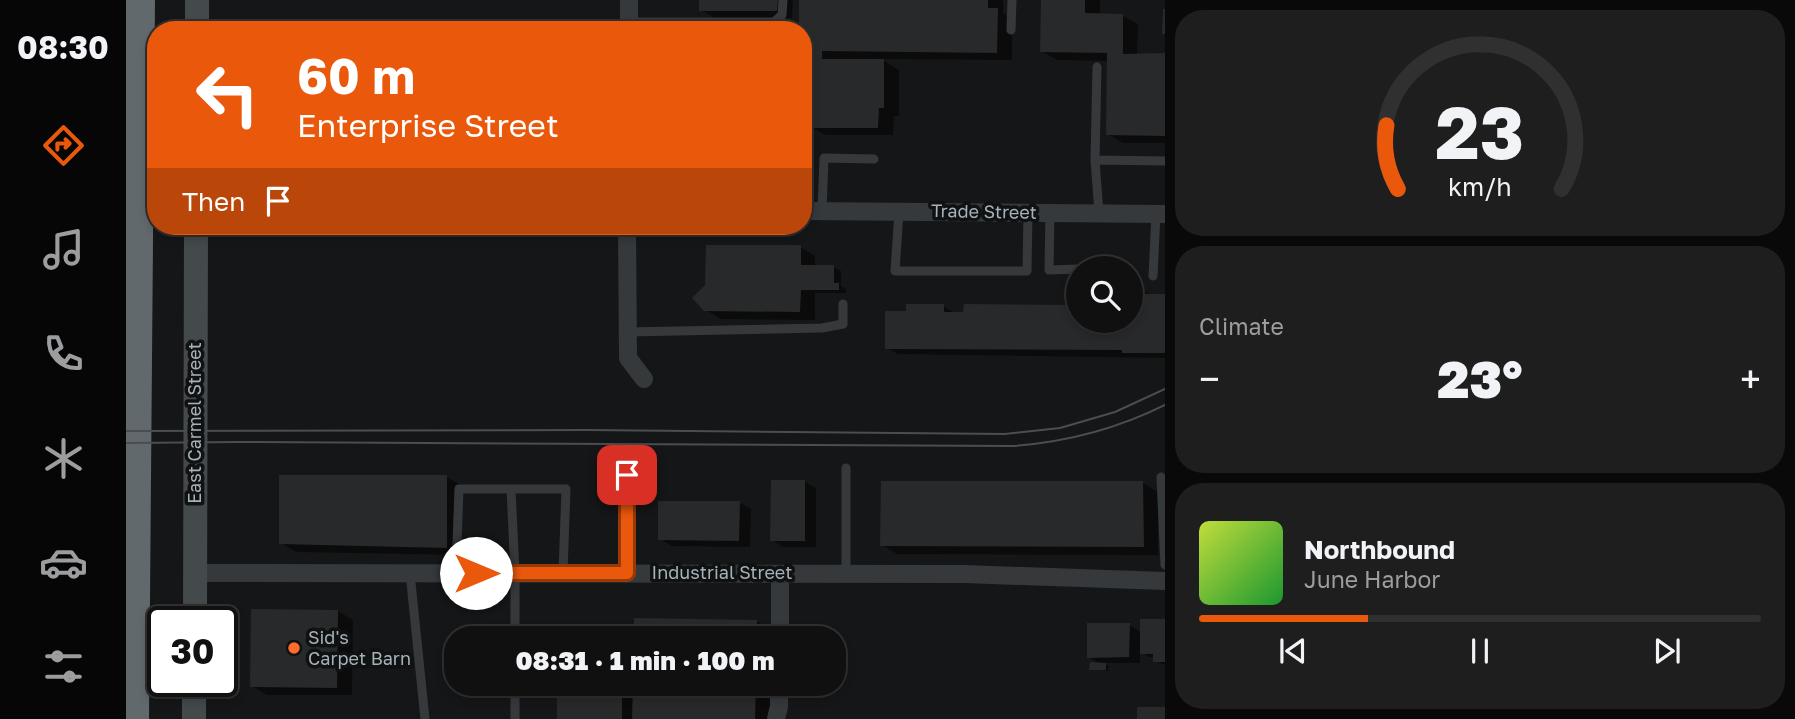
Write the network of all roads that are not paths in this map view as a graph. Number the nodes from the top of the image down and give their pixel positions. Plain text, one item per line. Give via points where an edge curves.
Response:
1 (139, 0) edge
2 (197, 0) edge
3 (629, 0) edge
4 (783, 0) edge
5 (1012, 0) edge
6 (197, 21) edge
7 (629, 21) edge
8 (775, 21) edge
9 (1011, 30) dead end
10 (1097, 67) dead end
11 (874, 159) dead end
12 (1095, 160) junction
13 (1165, 161) edge
14 (812, 211) edge
15 (822, 211) junction
16 (899, 212) junction
17 (1028, 213) junction
18 (1050, 213) junction
19 (1099, 214) junction
20 (1160, 214) edge
21 (196, 235) edge
22 (628, 235) edge
23 (1066, 269) edge
24 (1153, 276) dead end
25 (843, 303) dead end
26 (627, 332) junction
27 (644, 379) dead end
28 (846, 468) dead end
29 (627, 475) dead end
30 (1161, 477) dead end
31 (511, 489) junction
32 (1165, 565) edge
33 (195, 573) junction
34 (410, 573) junction
35 (456, 573) junction
36 (515, 573) junction
37 (563, 573) junction
38 (627, 573) junction
39 (780, 574) junction
40 (846, 574) junction
41 (1165, 581) edge
42 (195, 606) edge
43 (515, 626) edge
44 (780, 626) edge
45 (515, 696) edge
46 (779, 696) edge
47 (194, 697) edge
48 (133, 719) edge
49 (194, 719) edge
50 (425, 719) edge
51 (515, 719) edge
52 (776, 719) edge

1 - 48 highway
2 - 6 street
3 - 7 street
4 - 8 lane via 782,15
5 - 9 lane
10 - 12 lane
11 - 15 lane via 824,158
12 - 13 lane
12 - 19 lane
14 - 15 street, Trade Street
15 - 16 street, Trade Street
16 - 17 street, Trade Street
16 - 17 lane via 895,271 1027,271
17 - 18 street, Trade Street
18 - 19 street, Trade Street
18 - 23 lane via 1049,270
19 - 20 street, Trade Street
20 - 24 lane
21 - 33 street, East Carmel Street
22 - 26 street
25 - 26 lane via 843,324 821,328
26 - 27 street via 628,358
28 - 40 lane
29 - 38 street
30 - 32 lane
31 - 35 lane via 459,489
31 - 36 lane
31 - 37 lane via 566,489
33 - 34 street, Industrial Street
33 - 42 street, East Carmel Street
34 - 35 street, Industrial Street
34 - 50 lane
35 - 36 street, Industrial Street
36 - 37 street, Industrial Street
36 - 43 lane
37 - 38 street, Industrial Street
38 - 39 street, Industrial Street
39 - 40 street, Industrial Street
39 - 44 street
40 - 41 street, Industrial Street
45 - 51 lane
46 - 52 street
47 - 49 street

